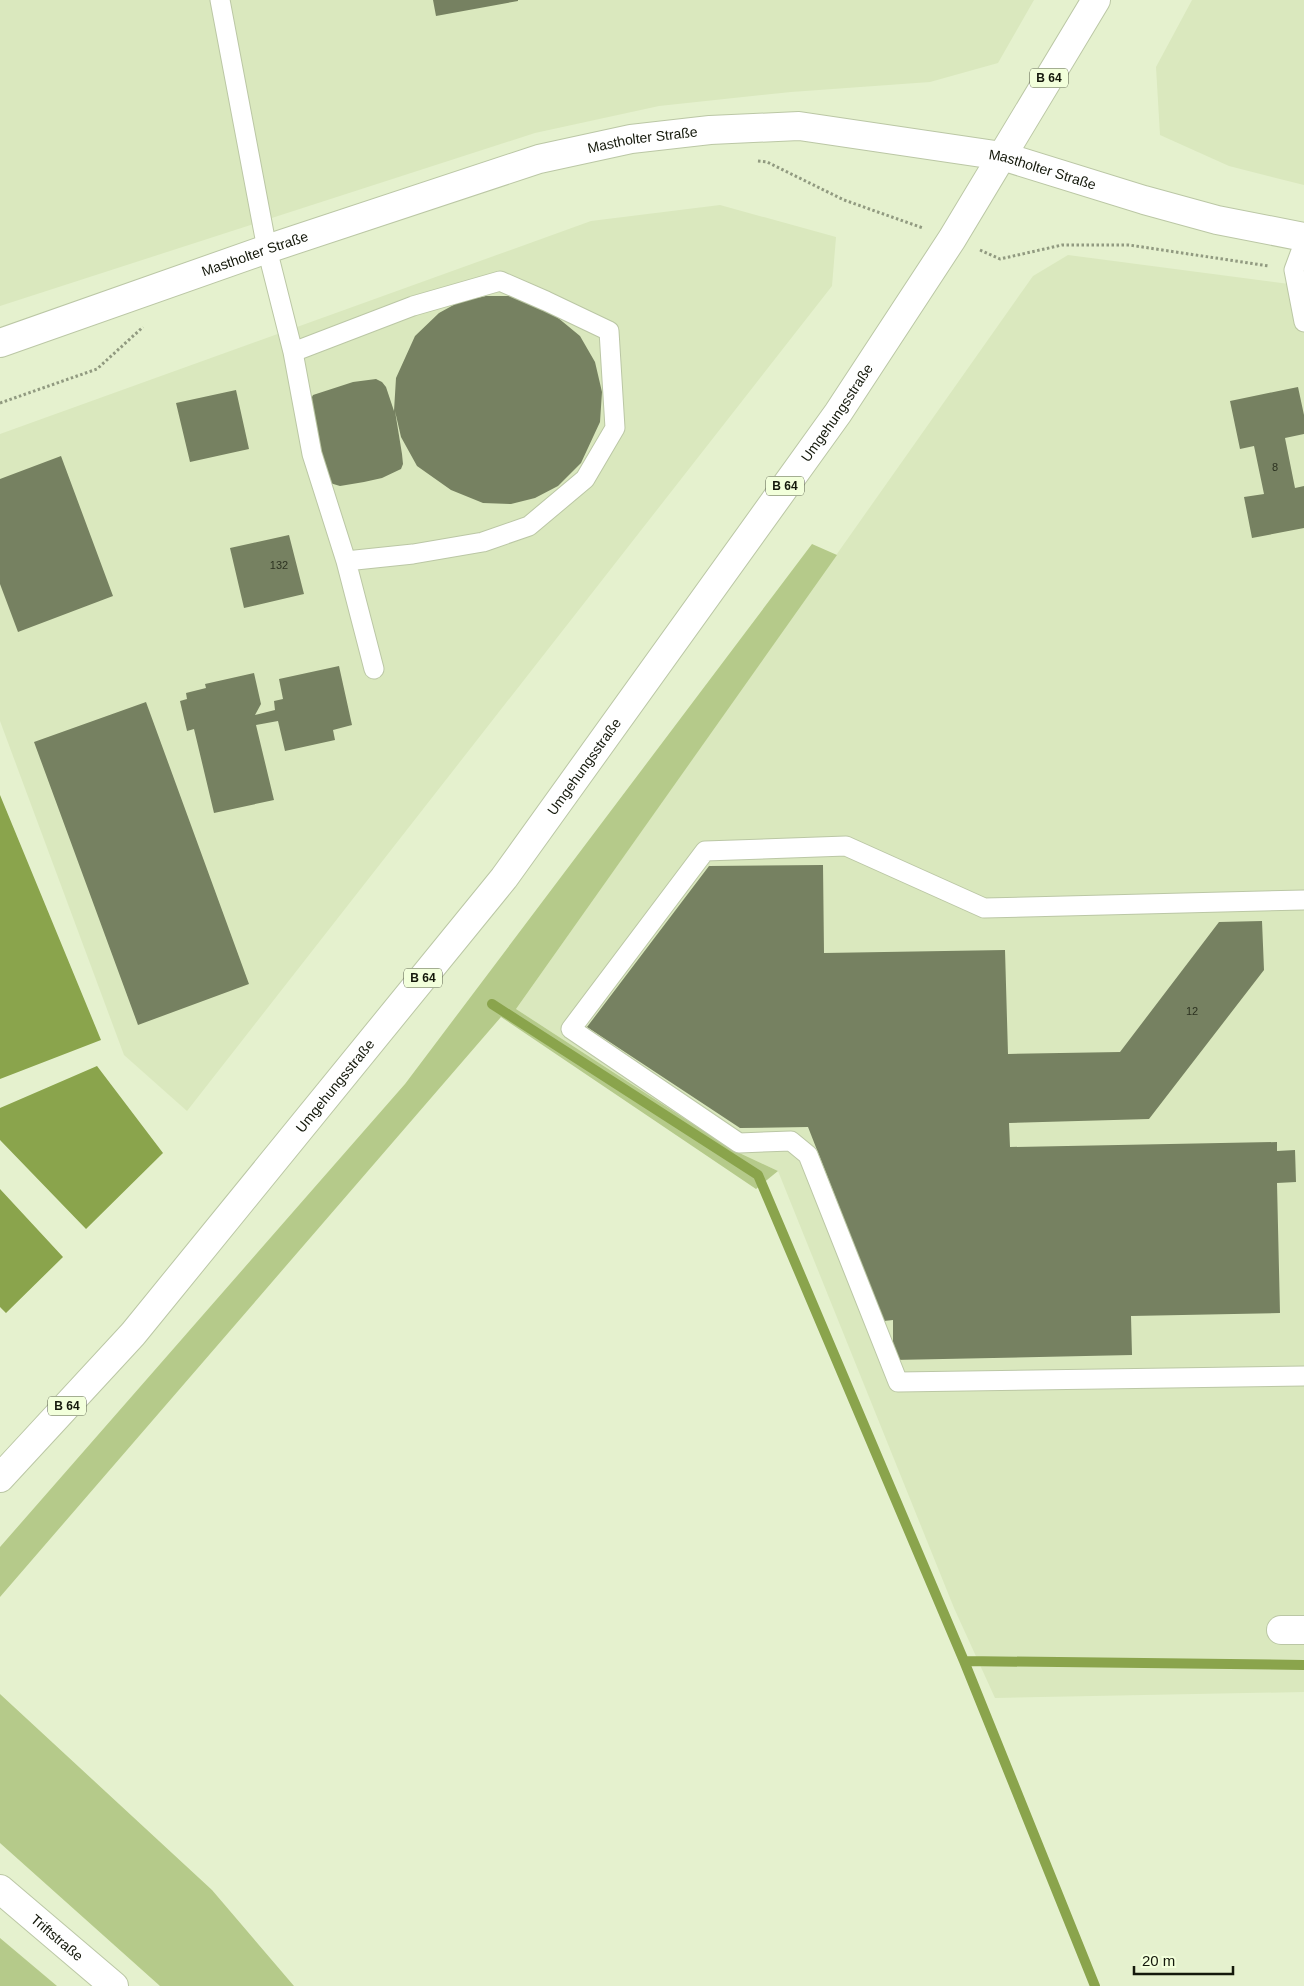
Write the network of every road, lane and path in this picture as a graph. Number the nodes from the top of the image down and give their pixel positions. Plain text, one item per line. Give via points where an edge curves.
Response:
1 (220, 0) edge
2 (1096, 0) edge
3 (1002, 156) junction
4 (751, 160) dead end
5 (1304, 237) edge
6 (952, 239) junction
7 (1304, 243) edge
8 (267, 249) junction
9 (1294, 270) junction
10 (1304, 322) edge
11 (145, 325) dead end
12 (0, 344) edge
13 (293, 352) junction
14 (0, 403) edge
15 (346, 561) junction
16 (374, 668) dead end
17 (1304, 900) edge
18 (1304, 1376) edge
19 (0, 1478) edge
20 (0, 1889) edge
21 (114, 1986) edge

1 - 8 lane
2 - 3 main road, Umgehungsstraße / B 64
3 - 5 main road, Mastholter Straße via 1217,220
3 - 6 main road, Umgehungsstraße / B 64
3 - 8 main road, Mastholter Straße via 799,126 710,130 631,139 539,159
4 - 6 path via 767,162 844,200
6 - 9 path via 1000,259 1062,245 1129,245
6 - 19 main road, Umgehungsstraße / B 64 via 838,413 504,878 133,1334
7 - 9 lane
8 - 12 main road, Mastholter Straße
8 - 13 lane
9 - 10 lane
11 - 14 path via 97,369
13 - 15 lane via 312,454
13 - 15 lane via 413,306 500,281 608,332 615,428 585,479 529,526 483,542
15 - 16 lane
17 - 18 lane via 984,908 846,846 705,851 572,1029 739,1143 791,1141 808,1155 898,1382
20 - 21 main road, Triftstraße

